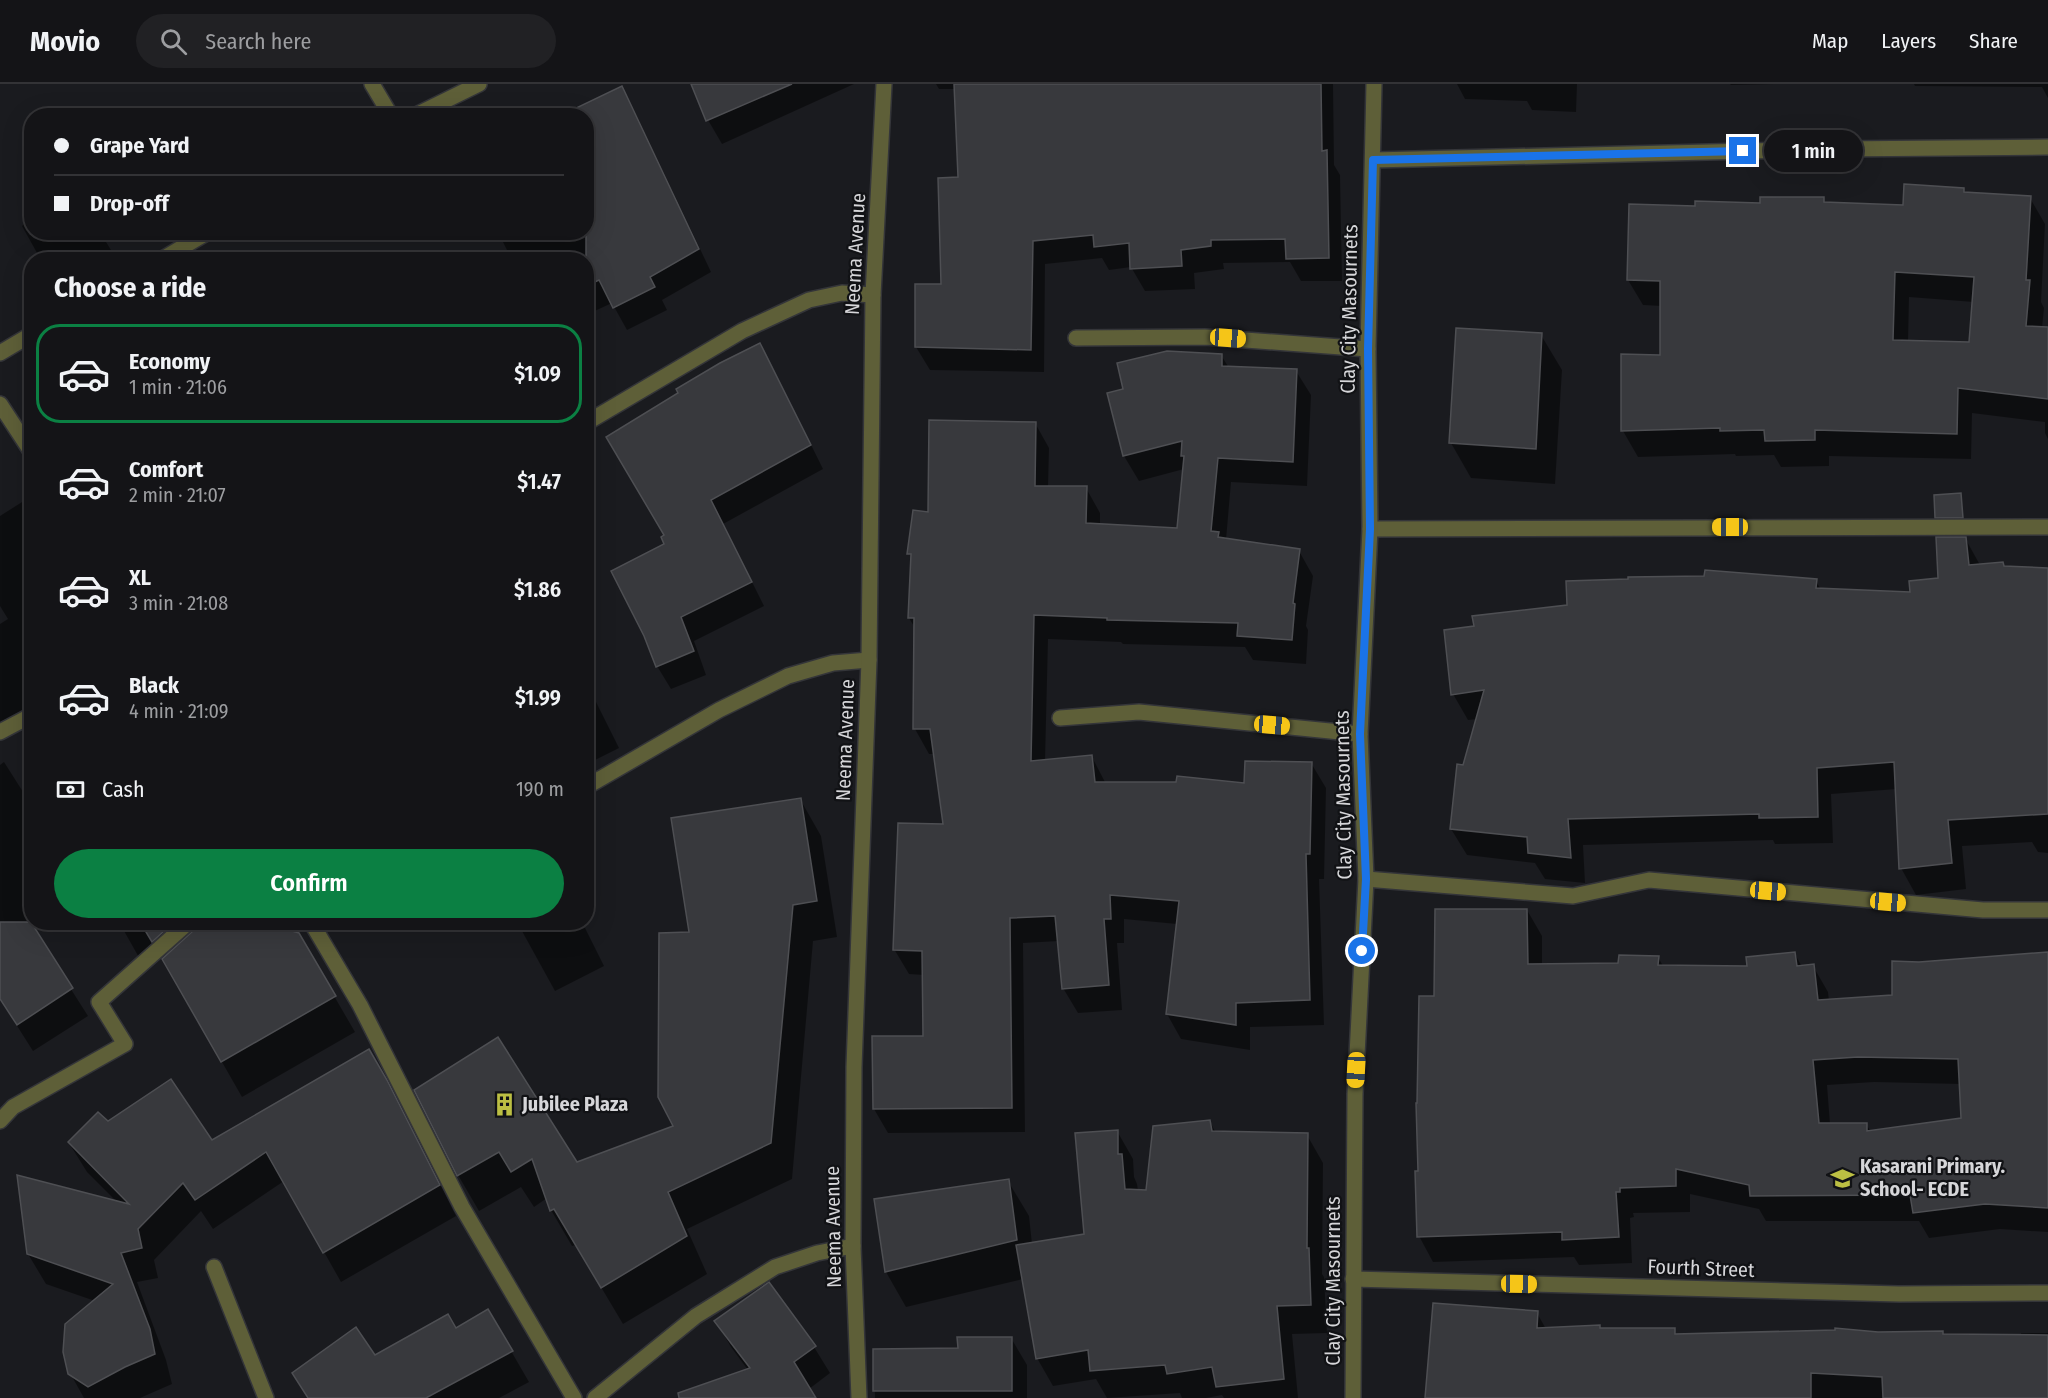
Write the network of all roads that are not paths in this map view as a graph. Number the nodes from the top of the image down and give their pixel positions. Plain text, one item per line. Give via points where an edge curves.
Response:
1 (372, 84) edge
2 (478, 84) edge
3 (884, 84) edge
4 (1374, 84) edge
5 (387, 108) edge
6 (430, 108) edge
7 (2048, 147) edge
8 (1373, 160) junction
9 (195, 240) edge
10 (174, 252) edge
11 (873, 295) junction
12 (1076, 338) dead end
13 (24, 339) edge
14 (1368, 349) junction
15 (0, 353) edge
16 (0, 404) edge
17 (594, 418) edge
18 (24, 441) edge
19 (2048, 527) edge
20 (1370, 529) junction
21 (869, 660) junction
22 (1060, 718) dead end
23 (24, 719) edge
24 (0, 732) edge
25 (1360, 734) junction
26 (594, 782) edge
27 (1366, 879) junction
28 (2048, 910) edge
29 (180, 930) edge
30 (315, 930) edge
31 (0, 1121) edge
32 (853, 1246) junction
33 (214, 1267) dead end
34 (1353, 1279) junction
35 (2048, 1293) edge
36 (266, 1398) edge
37 (574, 1398) edge
38 (595, 1398) edge
39 (859, 1398) edge
40 (1353, 1398) edge

1 - 5 street
2 - 6 street
3 - 11 street, Neema Avenue
4 - 8 street, Clay City Masournets
7 - 8 street
8 - 14 street, Clay City Masournets
9 - 10 street
11 - 17 street via 842,293 809,300 742,331
11 - 21 street, Neema Avenue
12 - 14 street via 1205,336
13 - 15 street
14 - 20 street, Clay City Masournets
16 - 18 street
19 - 20 street
20 - 25 street, Clay City Masournets
21 - 26 street via 833,663 788,676 719,710
21 - 32 street, Neema Avenue via 854,1067
22 - 25 street via 1139,712
23 - 24 street
25 - 27 street, Clay City Masournets
27 - 28 street via 1573,896 1649,880 1983,910
27 - 34 street, Clay City Masournets via 1355,1094
29 - 31 street via 99,1002 125,1044 13,1107
30 - 37 street via 360,1005 462,1207
32 - 38 street via 775,1267 696,1316
32 - 39 street, Neema Avenue
33 - 36 street
34 - 35 street, Fourth Street via 1899,1294
34 - 40 street, Clay City Masournets

